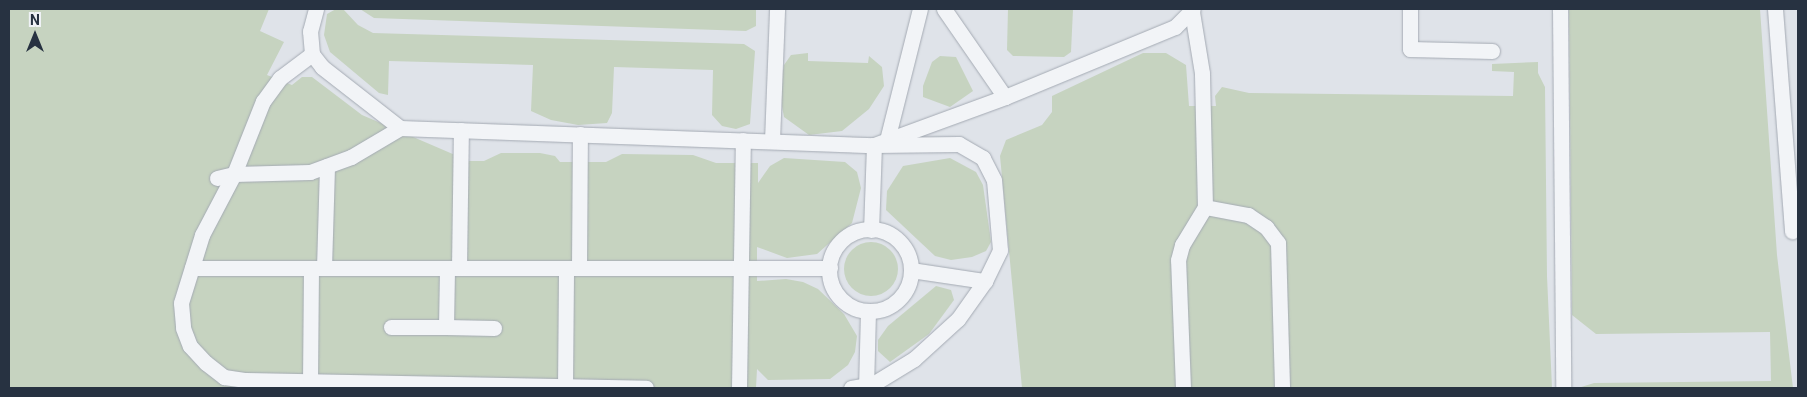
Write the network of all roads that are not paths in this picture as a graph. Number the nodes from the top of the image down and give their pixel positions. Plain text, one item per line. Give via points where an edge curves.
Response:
1 (316, 9) edge
2 (777, 9) edge
3 (920, 9) edge
4 (944, 9) edge
5 (1410, 9) edge
6 (1560, 9) edge
7 (1775, 9) edge
8 (1193, 10) edge
9 (1492, 51) dead end
10 (312, 54) junction
11 (1005, 97) junction
12 (400, 128) junction
13 (461, 130) junction
14 (580, 134) junction
15 (744, 140) junction
16 (772, 141) junction
17 (881, 142) junction
18 (327, 166) junction
19 (234, 174) junction
20 (217, 178) dead end
21 (1205, 206) junction
22 (871, 230) junction
23 (1792, 231) dead end
24 (192, 268) junction
25 (318, 268) junction
26 (453, 268) junction
27 (573, 268) junction
28 (742, 268) junction
29 (830, 268) junction
30 (911, 270) junction
31 (985, 281) junction
32 (868, 311) junction
33 (391, 327) dead end
34 (446, 327) junction
35 (494, 328) dead end
36 (315, 385) edge
37 (866, 387) edge
38 (565, 388) edge
39 (646, 388) edge
40 (739, 388) edge
41 (851, 388) edge
42 (1183, 388) edge
43 (1282, 388) edge
44 (1563, 388) edge

1 - 10 lane via 310,31
2 - 16 lane
3 - 17 lane
4 - 11 lane
5 - 9 lane via 1410,49
6 - 44 lane
7 - 23 lane
8 - 11 lane via 1174,27
8 - 21 lane via 1202,73
10 - 12 lane via 322,67
10 - 19 lane via 280,78 263,101
11 - 17 lane
12 - 13 lane
12 - 18 lane via 351,157
13 - 14 lane
13 - 26 lane
14 - 15 lane
14 - 27 lane
15 - 16 lane
15 - 28 lane
16 - 17 lane
17 - 22 lane
17 - 31 lane via 959,144 982,158 994,180 1000,250
18 - 19 lane via 310,172
18 - 25 lane
19 - 20 lane
19 - 24 lane via 213,210
21 - 42 lane via 1182,245 1178,260
21 - 43 lane via 1248,215 1266,227 1278,243
22 - 29 lane via 855,232 843,240 835,250
22 - 30 lane via 896,238 906,250
24 - 25 lane
24 - 36 lane via 181,303 183,328 190,346 206,364 224,377
25 - 26 lane
25 - 36 lane
26 - 27 lane
26 - 34 lane
27 - 28 lane
27 - 38 lane
28 - 29 lane
28 - 40 lane
29 - 32 lane via 833,288 842,300 854,308
30 - 31 lane
30 - 32 lane via 905,293 895,303 882,310
31 - 37 lane via 958,319 914,359
32 - 37 lane
33 - 34 lane
34 - 35 lane
36 - 38 lane
37 - 41 lane
38 - 39 lane

